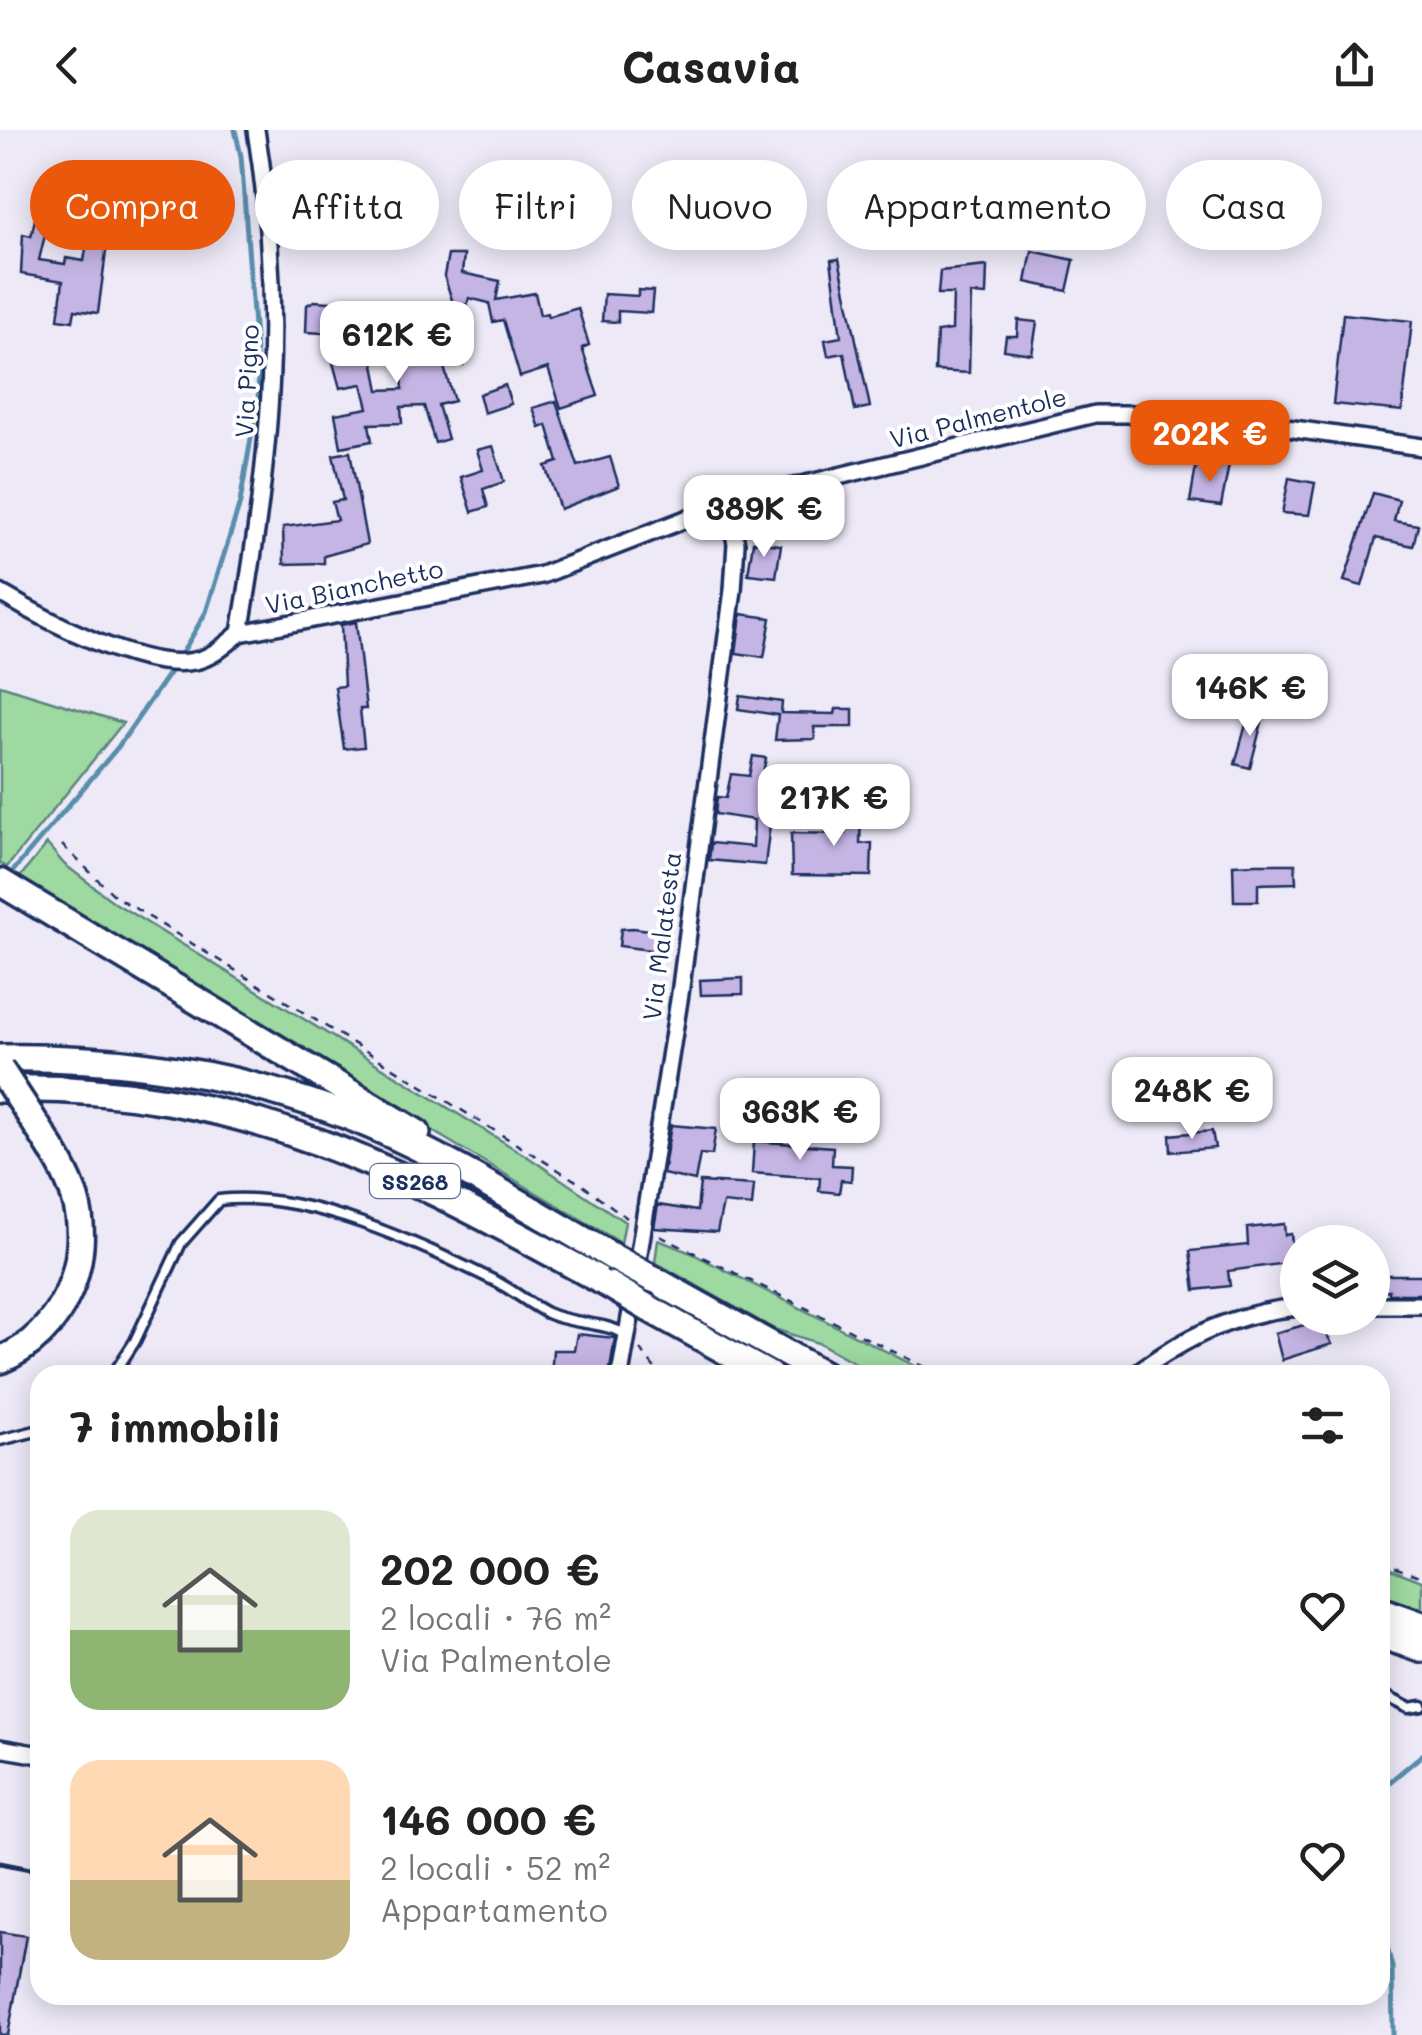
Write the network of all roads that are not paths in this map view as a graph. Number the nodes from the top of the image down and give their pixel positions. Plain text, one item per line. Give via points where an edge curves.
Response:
1 (256, 130) edge
2 (1422, 447) edge
3 (727, 504) junction
4 (0, 593) edge
5 (240, 634) junction
6 (0, 882) edge
7 (0, 1058) edge
8 (0, 1070) edge
9 (0, 1089) edge
10 (0, 1102) edge
11 (208, 1106) junction
12 (506, 1196) junction
13 (1390, 1304) edge
14 (1422, 1305) edge
15 (1280, 1309) edge
16 (628, 1335) junction
17 (0, 1360) edge
18 (118, 1365) edge
19 (622, 1365) edge
20 (751, 1365) edge
21 (807, 1365) edge
22 (1149, 1365) edge
23 (30, 1432) edge
24 (0, 1440) edge
25 (1390, 1613) edge
26 (1422, 1624) edge
27 (1390, 1639) edge
28 (1422, 1649) edge
29 (1390, 1698) edge
30 (1422, 1706) edge
31 (0, 1748) edge
32 (30, 1753) edge

1 - 5 street, Via Pigno via 272,254 274,355 268,460
2 - 3 street, Via Palmentole via 1257,421 1124,411
3 - 5 street, Via Bianchetto via 542,575
3 - 16 street, Via Malatesta via 736,542 733,590
4 - 5 street, Via Bianchetto via 64,630 162,661 206,658
6 - 12 highway via 417,1133
7 - 12 highway, SS268 via 149,1064 277,1092 387,1134
8 - 17 highway, bridge via 65,1172 81,1230 79,1262 55,1318
9 - 11 highway, SS268 via 90,1090
10 - 11 highway
11 - 20 highway, SS268, bridge via 372,1161 468,1207
12 - 21 highway, SS268, bridge
13 - 14 street
15 - 22 street via 1218,1325
16 - 18 lane via 547,1313 394,1235 250,1197 220,1200 181,1243
16 - 19 street, Via Malatesta
23 - 24 lane
25 - 26 highway
27 - 28 highway
29 - 30 lane via 1409,1708
31 - 32 street

